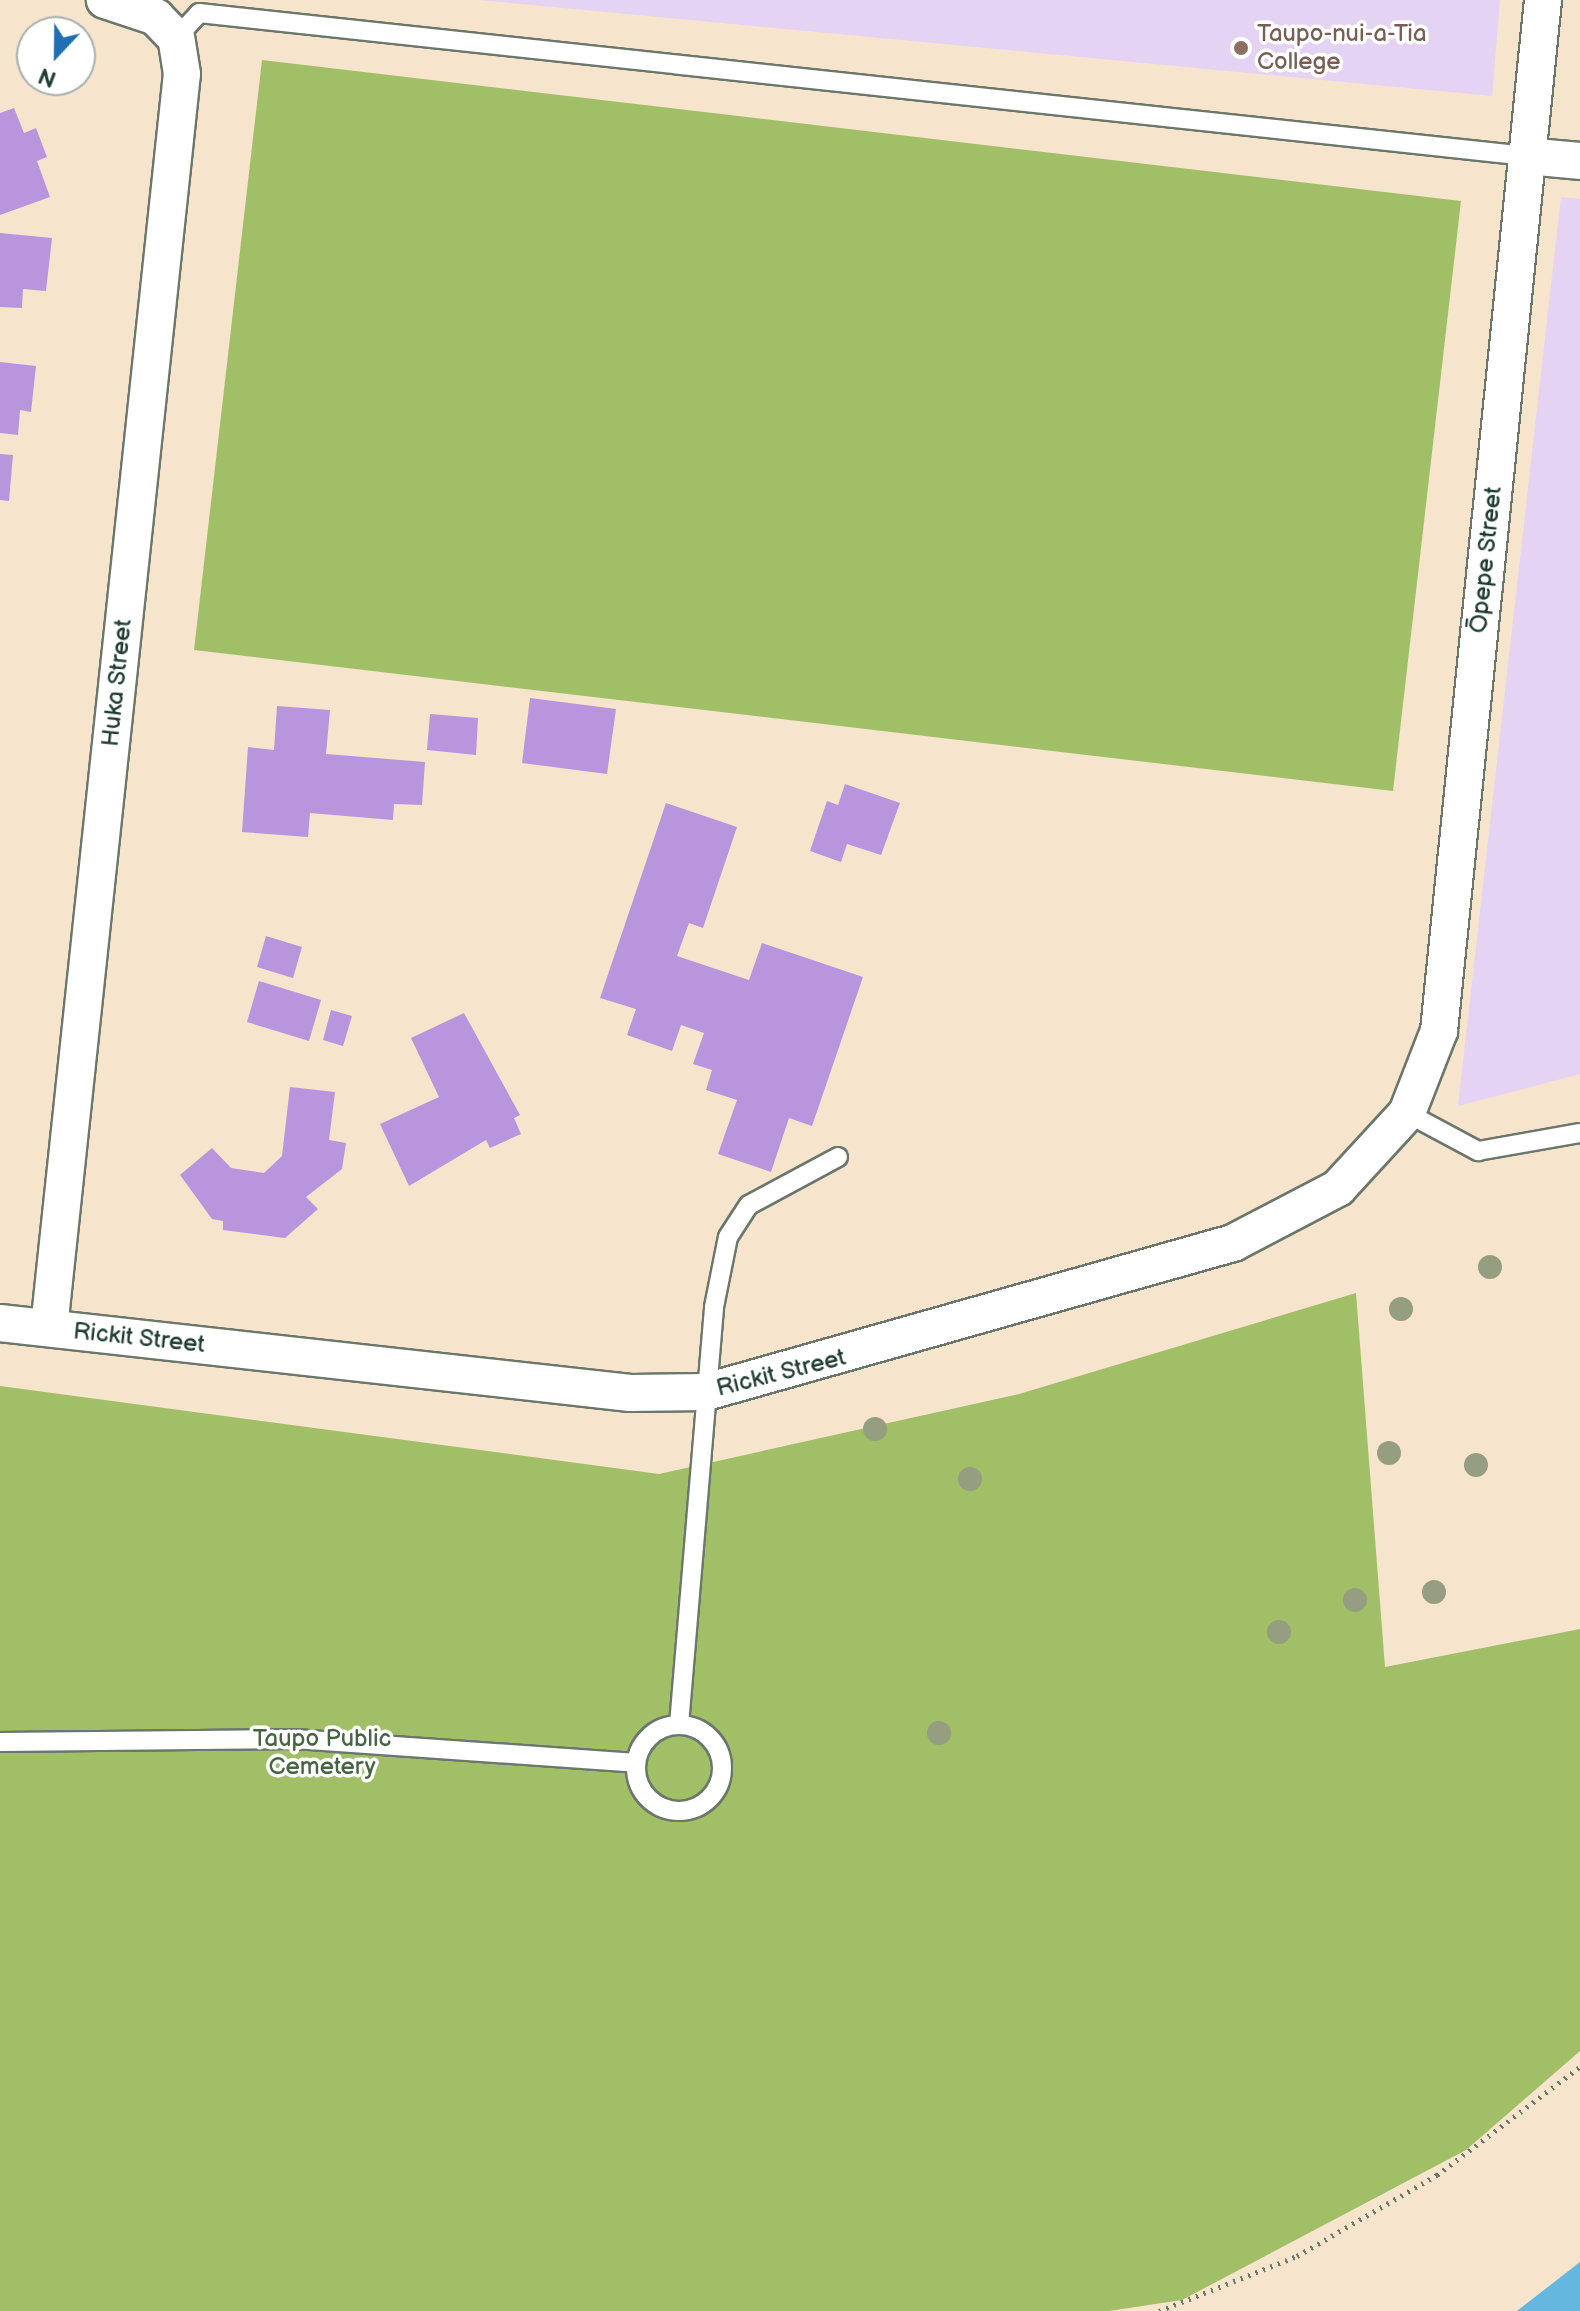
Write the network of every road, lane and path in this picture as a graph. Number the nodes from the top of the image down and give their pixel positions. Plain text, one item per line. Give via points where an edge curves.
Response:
1 (105, 0) edge
2 (1543, 0) edge
3 (176, 38) junction
4 (1526, 156) junction
5 (1580, 161) edge
6 (1407, 1113) junction
7 (1580, 1133) edge
8 (838, 1157) dead end
9 (0, 1323) edge
10 (49, 1328) junction
11 (706, 1392) junction
12 (679, 1725) junction
13 (0, 1742) edge
14 (636, 1763) junction
15 (1580, 2067) edge
16 (1159, 2311) edge

1 - 3 street via 156,17
2 - 4 street, Ōpepe Street
3 - 4 lane via 199,13
3 - 10 street, Huka Street via 182,74
4 - 5 street
4 - 6 street, Ōpepe Street via 1439,1031
6 - 7 lane via 1478,1151
6 - 11 street, Rickit Street via 1338,1188 1233,1243
8 - 11 lane via 749,1205 728,1237
9 - 10 street, Rickit Street
10 - 11 street, Rickit Street via 630,1393
11 - 12 lane
12 - 14 lane via 650,1735
12 - 14 lane via 698,1729 722,1757 723,1776 708,1800 682,1812 663,1809 647,1799
13 - 14 lane via 295,1739
15 - 16 path via 1437,2175 1297,2256

